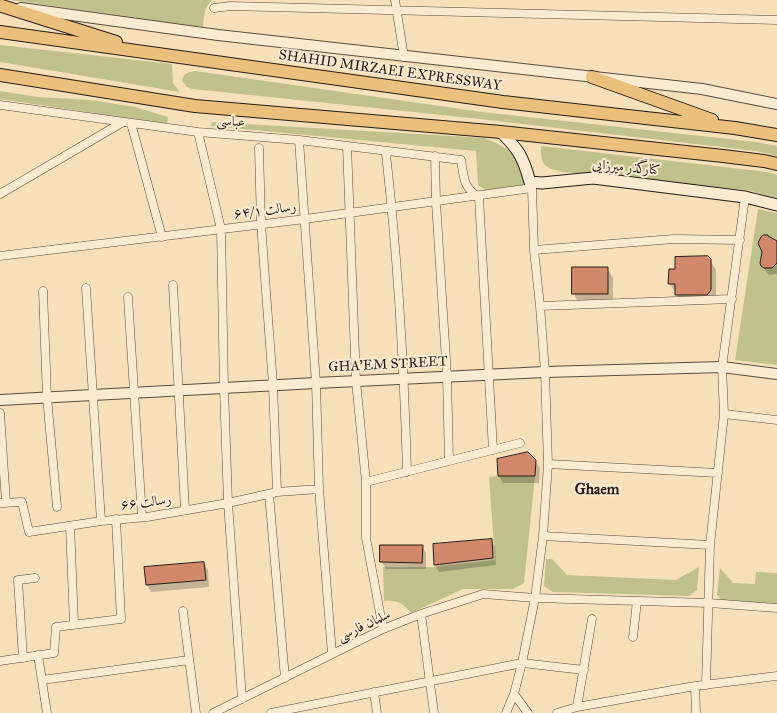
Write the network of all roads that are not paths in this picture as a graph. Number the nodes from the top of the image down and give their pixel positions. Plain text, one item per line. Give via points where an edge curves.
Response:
1 (396, 0) edge
2 (1, 5) edge
3 (214, 8) dead end
4 (397, 11) junction
5 (777, 20) edge
6 (0, 32) edge
7 (149, 53) junction
8 (404, 57) junction
9 (0, 75) edge
10 (592, 77) junction
11 (777, 104) edge
12 (0, 105) edge
13 (127, 123) junction
14 (735, 128) junction
15 (198, 132) junction
16 (501, 132) junction
17 (774, 134) edge
18 (298, 140) junction
19 (347, 146) junction
20 (259, 148) dead end
21 (386, 154) dead end
22 (435, 156) junction
23 (777, 164) edge
24 (531, 185) junction
25 (0, 194) edge
26 (479, 196) junction
27 (745, 197) junction
28 (436, 202) junction
29 (777, 205) edge
30 (392, 208) junction
31 (348, 213) junction
32 (305, 219) junction
33 (261, 224) junction
34 (221, 229) junction
35 (162, 237) junction
36 (740, 240) junction
37 (534, 250) junction
38 (0, 256) edge
39 (173, 285) dead end
40 (86, 288) dead end
41 (43, 291) dead end
42 (128, 297) dead end
43 (732, 299) junction
44 (540, 306) junction
45 (722, 367) junction
46 (545, 372) junction
47 (488, 374) junction
48 (777, 374) edge
49 (447, 376) junction
50 (404, 378) junction
51 (356, 381) junction
52 (316, 383) junction
53 (273, 385) junction
54 (224, 388) junction
55 (179, 390) junction
56 (135, 393) junction
57 (92, 395) junction
58 (47, 398) junction
59 (0, 400) edge
60 (0, 413) edge
61 (724, 414) junction
62 (777, 420) edge
63 (520, 443) dead end
64 (493, 450) junction
65 (449, 461) junction
66 (548, 464) junction
67 (407, 472) junction
68 (718, 474) junction
69 (366, 482) junction
70 (319, 489) junction
71 (273, 493) junction
72 (3, 503) edge
73 (228, 503) junction
74 (57, 507) dead end
75 (184, 510) junction
76 (142, 517) junction
77 (116, 520) junction
78 (101, 521) junction
79 (70, 526) junction
80 (543, 536) junction
81 (710, 545) junction
82 (35, 578) dead end
83 (535, 598) junction
84 (637, 601) junction
85 (710, 603) junction
86 (777, 608) edge
87 (183, 611) dead end
88 (421, 614) junction
89 (592, 619) dead end
90 (74, 624) junction
91 (383, 629) junction
92 (633, 637) dead end
93 (332, 654) junction
94 (38, 655) junction
95 (23, 658) junction
96 (189, 660) junction
97 (0, 661) edge
98 (522, 663) junction
99 (584, 670) junction
100 (777, 676) edge
101 (285, 678) junction
102 (42, 680) junction
103 (430, 680) junction
104 (706, 685) junction
105 (695, 686) junction
106 (374, 692) junction
107 (514, 694) junction
108 (242, 699) junction
109 (577, 707) junction
110 (47, 713) edge
111 (196, 713) edge
112 (213, 713) edge
113 (271, 713) edge
114 (377, 713) edge
115 (434, 713) edge
116 (506, 713) edge
117 (528, 713) edge
118 (557, 713) edge
119 (696, 713) edge

1 - 4 street
2 - 7 highway
2 - 8 street
3 - 4 street
4 - 5 street
4 - 8 street
6 - 7 highway, SHAHID MIRZAEI EXPRESSWAY
7 - 14 highway, SHAHID MIRZAEI EXPRESSWAY via 503,102
8 - 10 street
9 - 16 highway via 195,106
10 - 11 street via 702,89
10 - 14 highway
12 - 13 street, عباسی
13 - 15 street, عباسی
13 - 25 street
13 - 35 street
14 - 17 highway, SHAHID MIRZAEI EXPRESSWAY
15 - 18 street, عباسی
15 - 34 street
16 - 23 highway
16 - 24 main road via 518,149
18 - 19 street, عباسی
18 - 32 street
19 - 22 street, عباسی
19 - 31 street
20 - 33 street
21 - 30 street
22 - 26 street, عباسی via 461,160 464,182 470,192
22 - 28 street
24 - 26 street, رسالت ۶۴/۱
24 - 27 main road, کنارگذر میرزایی via 593,178
24 - 37 street
26 - 28 street, رسالت ۶۴/۱
26 - 47 street
27 - 29 main road, کنارگذر میرزایی
27 - 36 street
28 - 30 street, رسالت ۶۴/۱
28 - 49 street
30 - 31 street, رسالت ۶۴/۱
30 - 50 street
31 - 32 street, رسالت ۶۴/۱
31 - 51 street
32 - 33 street, رسالت ۶۴/۱
32 - 52 street
33 - 34 street, رسالت ۶۴/۱
33 - 53 street
34 - 35 street, رسالت ۶۴/۱
34 - 54 street
35 - 38 street, رسالت ۶۴/۱
36 - 37 street via 674,239
36 - 43 street
37 - 44 street
39 - 55 street
40 - 57 street
41 - 58 street
42 - 56 street
43 - 44 street
43 - 45 street
44 - 46 street
45 - 46 street, GHA'EM STREET
45 - 48 street, GHA'EM STREET
45 - 61 street
46 - 47 street, GHA'EM STREET
46 - 66 street
47 - 49 street, GHA'EM STREET
47 - 64 street
49 - 50 street, GHA'EM STREET
49 - 65 street
50 - 51 street, GHA'EM STREET
50 - 67 street
51 - 52 street, GHA'EM STREET
51 - 69 street
52 - 53 street, GHA'EM STREET
52 - 70 street
53 - 54 street, GHA'EM STREET
53 - 71 street
54 - 55 street, GHA'EM STREET
54 - 73 street
55 - 56 street, GHA'EM STREET
55 - 75 street
56 - 57 street, GHA'EM STREET
56 - 76 street
57 - 58 street, GHA'EM STREET
57 - 78 street
58 - 59 street, GHA'EM STREET
58 - 74 street
60 - 72 street
61 - 62 street
61 - 68 street
63 - 64 street
64 - 65 street
65 - 67 street
66 - 68 street
66 - 80 street
67 - 69 street
68 - 81 street
69 - 91 street via 366,538
70 - 71 street, رسالت ۶۶
70 - 93 street
71 - 73 street, رسالت ۶۶
71 - 101 street
72 - 79 street, رسالت ۶۶ via 22,502 29,532
73 - 75 street, رسالت ۶۶
73 - 108 street
75 - 76 street, رسالت ۶۶
76 - 77 street, رسالت ۶۶
77 - 78 street, رسالت ۶۶
77 - 90 street via 121,619
78 - 79 street, رسالت ۶۶
79 - 90 street
80 - 81 street
80 - 83 street
81 - 85 street
82 - 95 street via 18,580
83 - 84 street, سلمان فارسی
83 - 88 street, سلمان فارسی via 483,594
83 - 98 street
84 - 85 street, سلمان فارسی
84 - 92 street
85 - 86 street, سلمان فارسی
85 - 104 street
87 - 96 street
88 - 91 street, سلمان فارسی
88 - 103 street
89 - 99 street
90 - 94 street via 56,626 54,653
91 - 93 street, سلمان فارسی
93 - 101 street, سلمان فارسی
94 - 95 street
94 - 102 street
95 - 97 street
96 - 102 street
96 - 111 street
98 - 99 street
98 - 103 street
98 - 107 street
99 - 109 street
100 - 104 street
101 - 108 street, سلمان فارسی
102 - 110 street
103 - 106 street
103 - 115 street
104 - 105 street
105 - 109 street
105 - 119 street
106 - 113 street
106 - 114 street
107 - 116 street
107 - 117 street
108 - 112 street, سلمان فارسی
109 - 118 street

